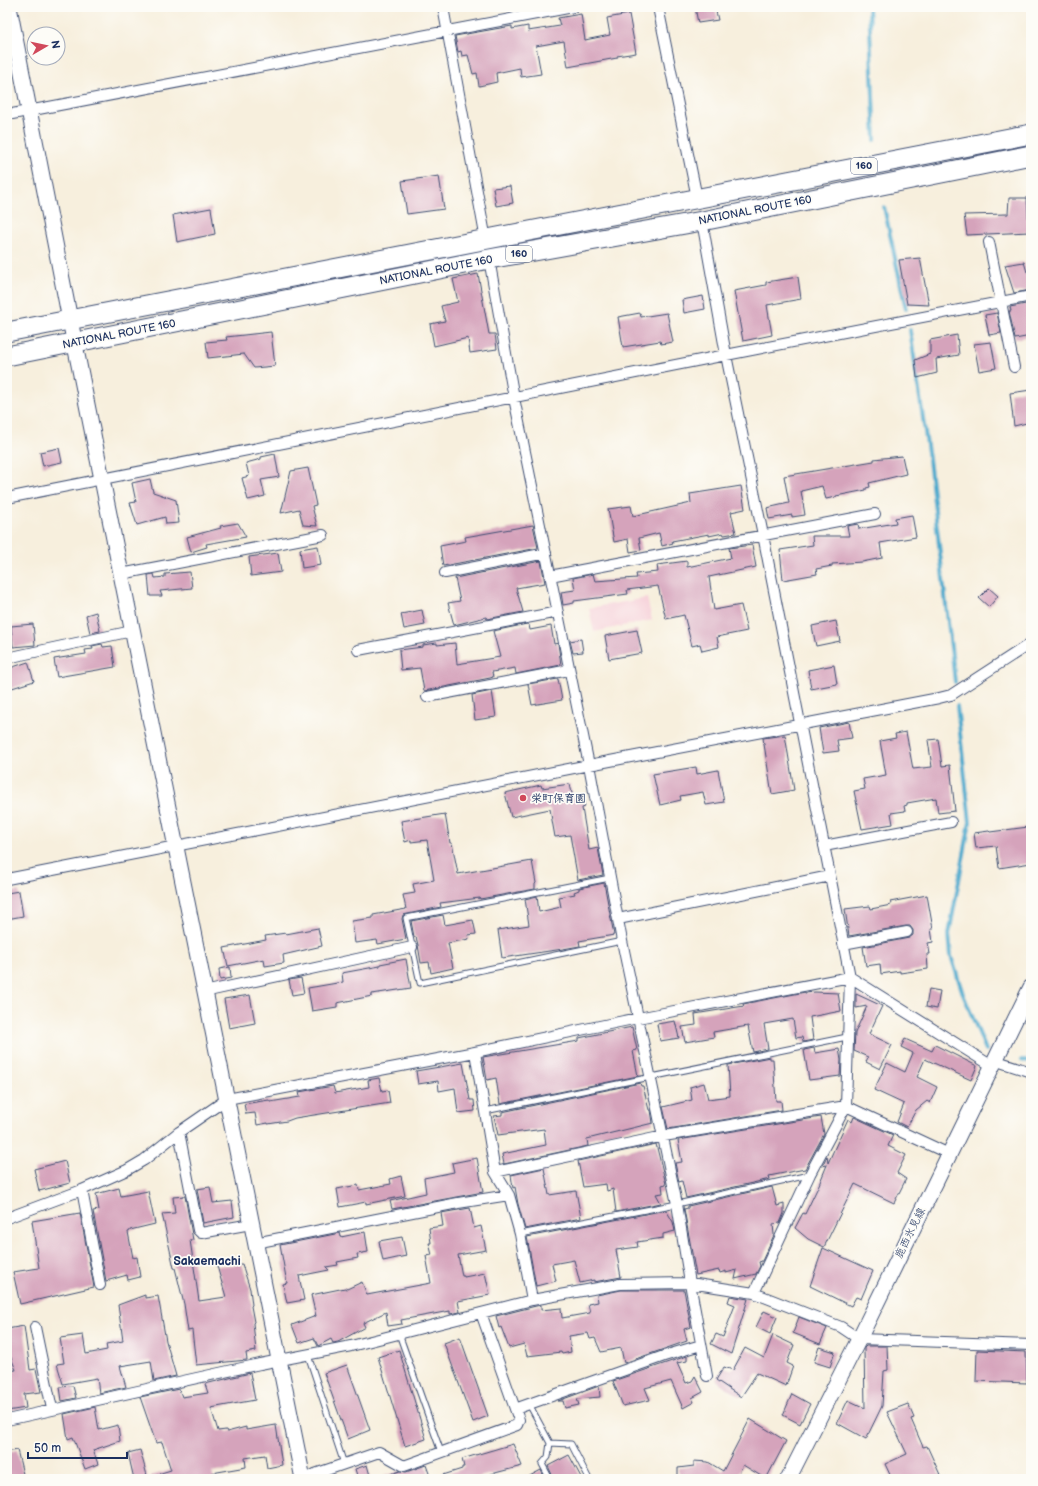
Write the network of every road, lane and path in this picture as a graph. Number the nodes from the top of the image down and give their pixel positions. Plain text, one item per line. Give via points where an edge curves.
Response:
1 (9, 7) edge
2 (443, 7) edge
3 (573, 7) edge
4 (658, 7) edge
5 (448, 31) junction
6 (28, 111) junction
7 (7, 115) edge
8 (1031, 134) edge
9 (1031, 155) edge
10 (697, 198) junction
11 (702, 221) junction
12 (486, 240) junction
13 (989, 242) dead end
14 (489, 259) junction
15 (1031, 296) edge
16 (1001, 301) junction
17 (70, 320) junction
18 (7, 332) edge
19 (75, 342) junction
20 (726, 355) junction
21 (7, 356) edge
22 (1014, 367) dead end
23 (514, 398) junction
24 (102, 480) junction
25 (7, 498) edge
26 (875, 514) dead end
27 (323, 535) dead end
28 (763, 535) junction
29 (546, 553) junction
30 (445, 573) dead end
31 (121, 574) junction
32 (550, 576) junction
33 (558, 612) junction
34 (132, 631) junction
35 (1031, 644) edge
36 (358, 650) dead end
37 (7, 658) edge
38 (569, 670) junction
39 (427, 697) dead end
40 (801, 725) junction
41 (589, 765) junction
42 (952, 822) dead end
43 (175, 846) junction
44 (824, 846) junction
45 (830, 876) junction
46 (610, 878) junction
47 (7, 879) edge
48 (618, 919) junction
49 (907, 932) dead end
50 (622, 941) junction
51 (843, 944) junction
52 (412, 947) junction
53 (850, 977) junction
54 (1031, 987) edge
55 (204, 992) junction
56 (638, 1018) junction
57 (848, 1036) junction
58 (475, 1052) junction
59 (993, 1063) junction
60 (1031, 1072) edge
61 (650, 1077) junction
62 (226, 1099) junction
63 (846, 1106) junction
64 (485, 1111) junction
65 (179, 1132) junction
66 (664, 1136) junction
67 (949, 1154) junction
68 (495, 1172) junction
69 (810, 1174) junction
70 (82, 1190) junction
71 (509, 1195) junction
72 (677, 1204) junction
73 (7, 1218) edge
74 (251, 1224) junction
75 (520, 1234) junction
76 (255, 1243) junction
77 (690, 1283) junction
78 (100, 1285) dead end
79 (754, 1293) junction
80 (532, 1300) junction
81 (481, 1313) junction
82 (35, 1327) dead end
83 (399, 1334) junction
84 (859, 1339) junction
85 (701, 1345) junction
86 (1031, 1345) edge
87 (308, 1355) junction
88 (279, 1360) junction
89 (707, 1376) dead end
90 (529, 1404) junction
91 (52, 1409) junction
92 (515, 1409) junction
93 (7, 1420) edge
94 (550, 1443) junction
95 (441, 1452) junction
96 (344, 1464) junction
97 (304, 1479) edge
98 (550, 1479) edge
99 (589, 1479) edge
100 (788, 1479) edge

1 - 6 street
2 - 5 street
3 - 5 street
4 - 10 street
5 - 6 street
5 - 12 street
6 - 7 street
6 - 17 street
8 - 10 highway, NATIONAL ROUTE 160 / 160
9 - 11 highway, NATIONAL ROUTE 160 / 160
10 - 12 highway, NATIONAL ROUTE 160 / 160
11 - 14 highway, NATIONAL ROUTE 160 / 160
11 - 20 street
12 - 17 highway, NATIONAL ROUTE 160 / 160
13 - 16 street
14 - 19 highway, NATIONAL ROUTE 160 / 160
14 - 23 street
15 - 16 street
16 - 20 street
16 - 22 street
17 - 18 highway, NATIONAL ROUTE 160 / 160
17 - 19 street
19 - 21 highway, NATIONAL ROUTE 160 / 160
19 - 24 street
20 - 23 street
20 - 28 street
23 - 24 street
23 - 29 street
24 - 25 street
24 - 31 street
26 - 28 street
27 - 31 street
28 - 32 street
28 - 40 street
29 - 30 street
29 - 32 street
31 - 34 street
32 - 33 street
33 - 36 street
33 - 38 street
34 - 37 street
34 - 43 street
35 - 40 street via 951,695
38 - 39 street
38 - 41 street
40 - 41 street
40 - 44 street
41 - 43 street
41 - 46 street
42 - 44 street
43 - 47 street
43 - 55 street
44 - 45 street
45 - 48 street
45 - 51 street
46 - 48 street
46 - 52 lane via 406,918
48 - 50 street
49 - 51 street
50 - 52 lane via 420,982
50 - 56 street
51 - 53 street
52 - 55 street
53 - 56 street
53 - 57 street
53 - 59 street
54 - 59 street, 鹿西氷見線
55 - 62 street
56 - 58 street
56 - 61 street
57 - 61 lane
57 - 63 street
58 - 62 street
58 - 64 street
59 - 60 street
59 - 67 street, 鹿西氷見線
61 - 64 lane
61 - 66 street
62 - 65 street
62 - 74 street
63 - 66 street
63 - 67 street
63 - 69 street
64 - 68 street
65 - 70 street via 144,1160
65 - 74 street via 198,1230 201,1233
66 - 68 street
66 - 72 street
67 - 84 street, 鹿西氷見線
68 - 71 street
69 - 72 lane
69 - 79 street
70 - 73 street
70 - 78 street
71 - 75 street
71 - 76 street
72 - 75 lane
72 - 77 street
74 - 76 street
75 - 80 street
76 - 88 street
77 - 79 street
77 - 80 street via 620,1284
77 - 85 street
79 - 84 street via 841,1327
80 - 81 street
81 - 83 street
81 - 92 street
82 - 91 street
83 - 87 street
83 - 95 lane
84 - 86 street
84 - 100 street, 鹿西氷見線
85 - 89 street
85 - 90 street
87 - 88 street
87 - 96 lane
88 - 91 street
88 - 97 street
90 - 92 street
90 - 94 lane
91 - 93 street
92 - 95 street via 519,1420 517,1425
94 - 98 lane via 548,1457 542,1464
94 - 99 lane via 572,1444
95 - 96 street via 404,1466 379,1452
96 - 97 street

